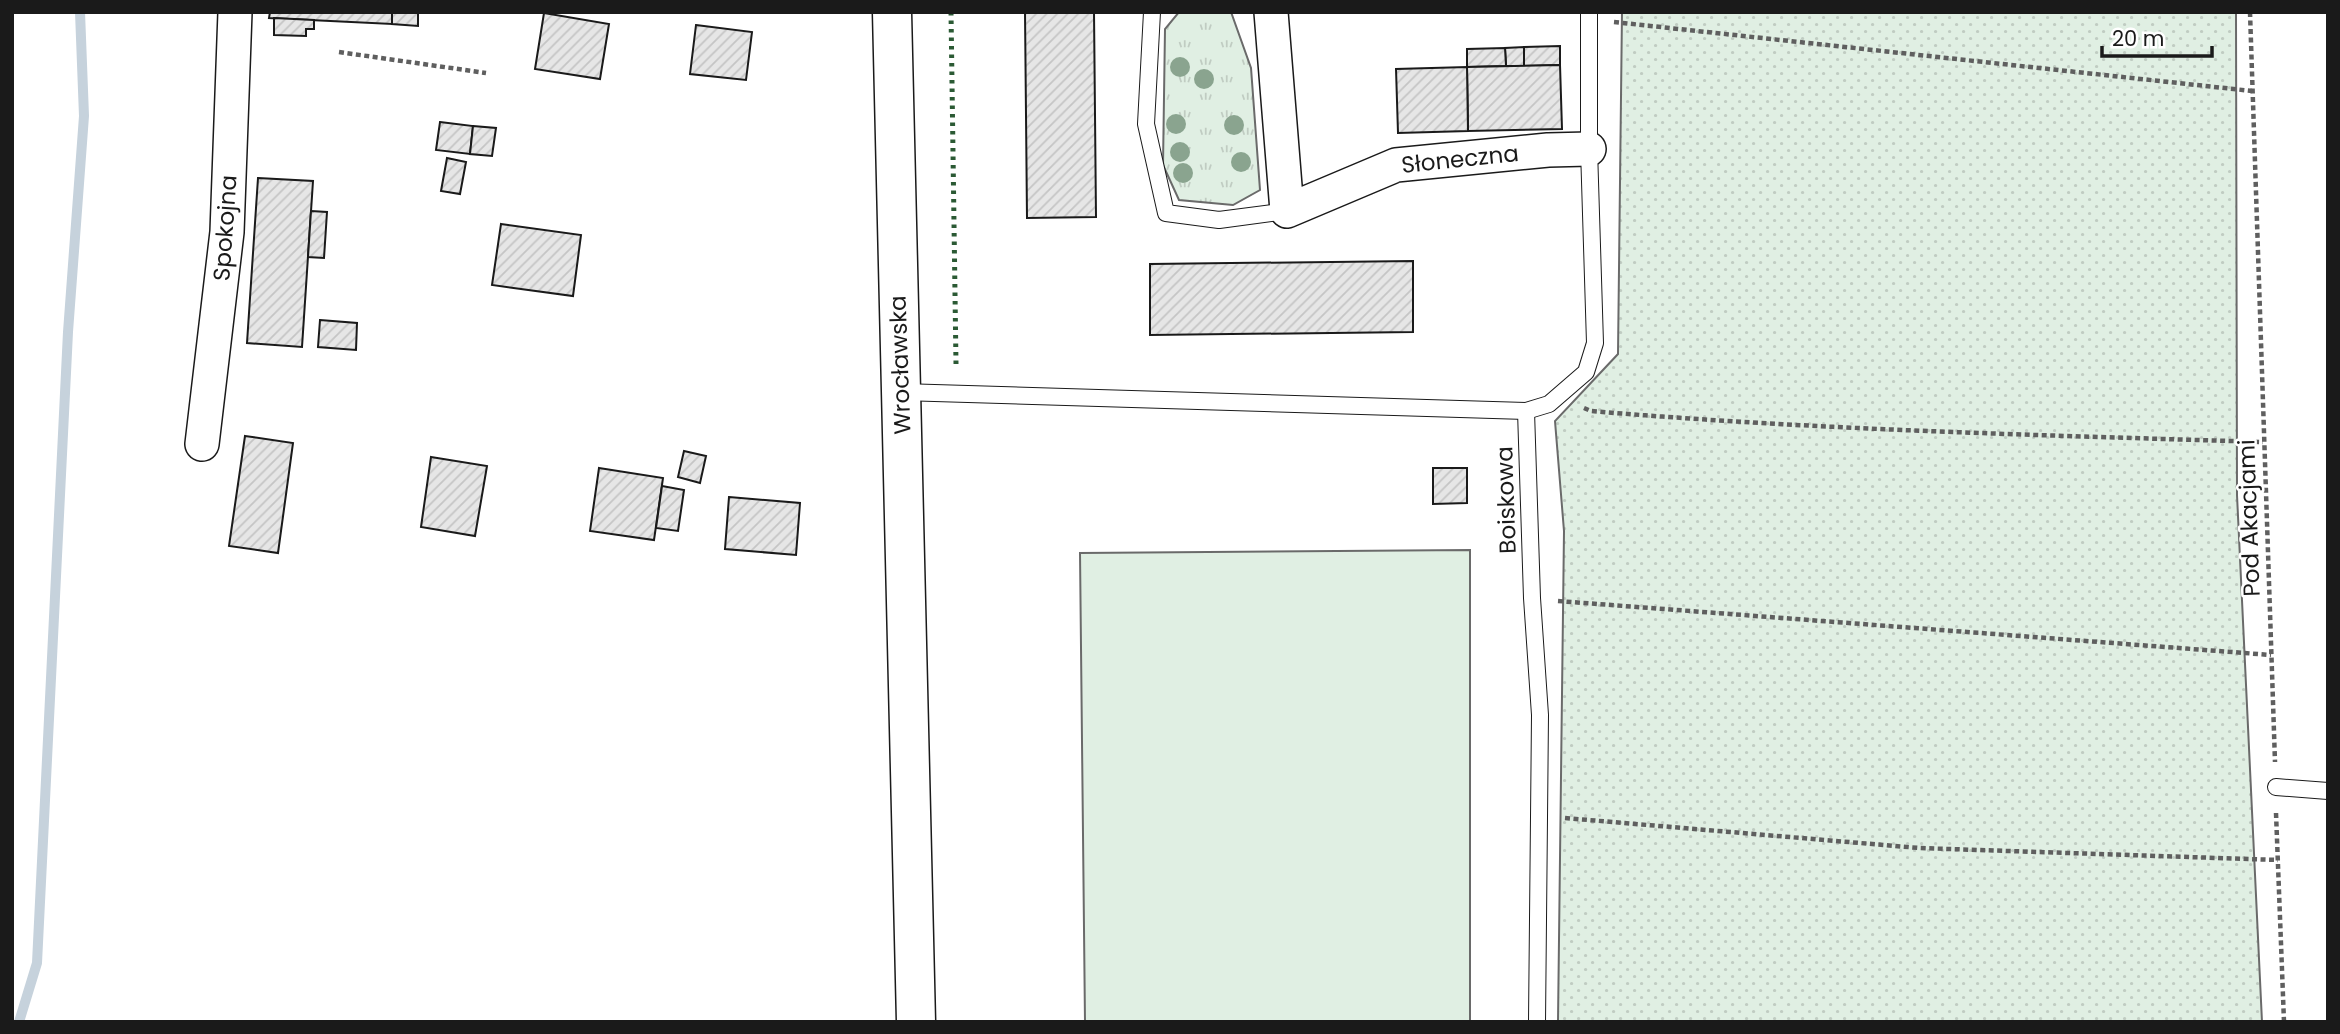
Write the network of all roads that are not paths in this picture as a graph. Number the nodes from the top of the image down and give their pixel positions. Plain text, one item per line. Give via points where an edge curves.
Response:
1 (235, 12) edge
2 (892, 12) edge
3 (1152, 12) edge
4 (1271, 12) edge
5 (1589, 16) edge
6 (1589, 149) junction
7 (1287, 211) junction
8 (901, 393) junction
9 (1526, 411) junction
10 (202, 444) dead end
11 (2276, 787) road end
12 (2328, 791) edge
13 (916, 1022) edge
14 (1537, 1022) edge

1 - 10 street, Spokojna via 227,232
2 - 8 main road, Wrocławska
3 - 7 lane via 1146,124 1166,213 1219,220
4 - 7 street
5 - 6 lane
6 - 7 street, Słoneczna via 1396,165
6 - 9 lane via 1595,343 1586,372 1549,404
8 - 9 lane
8 - 13 main road, Wrocławska
9 - 14 lane, Boiskowa via 1540,715
11 - 12 lane

